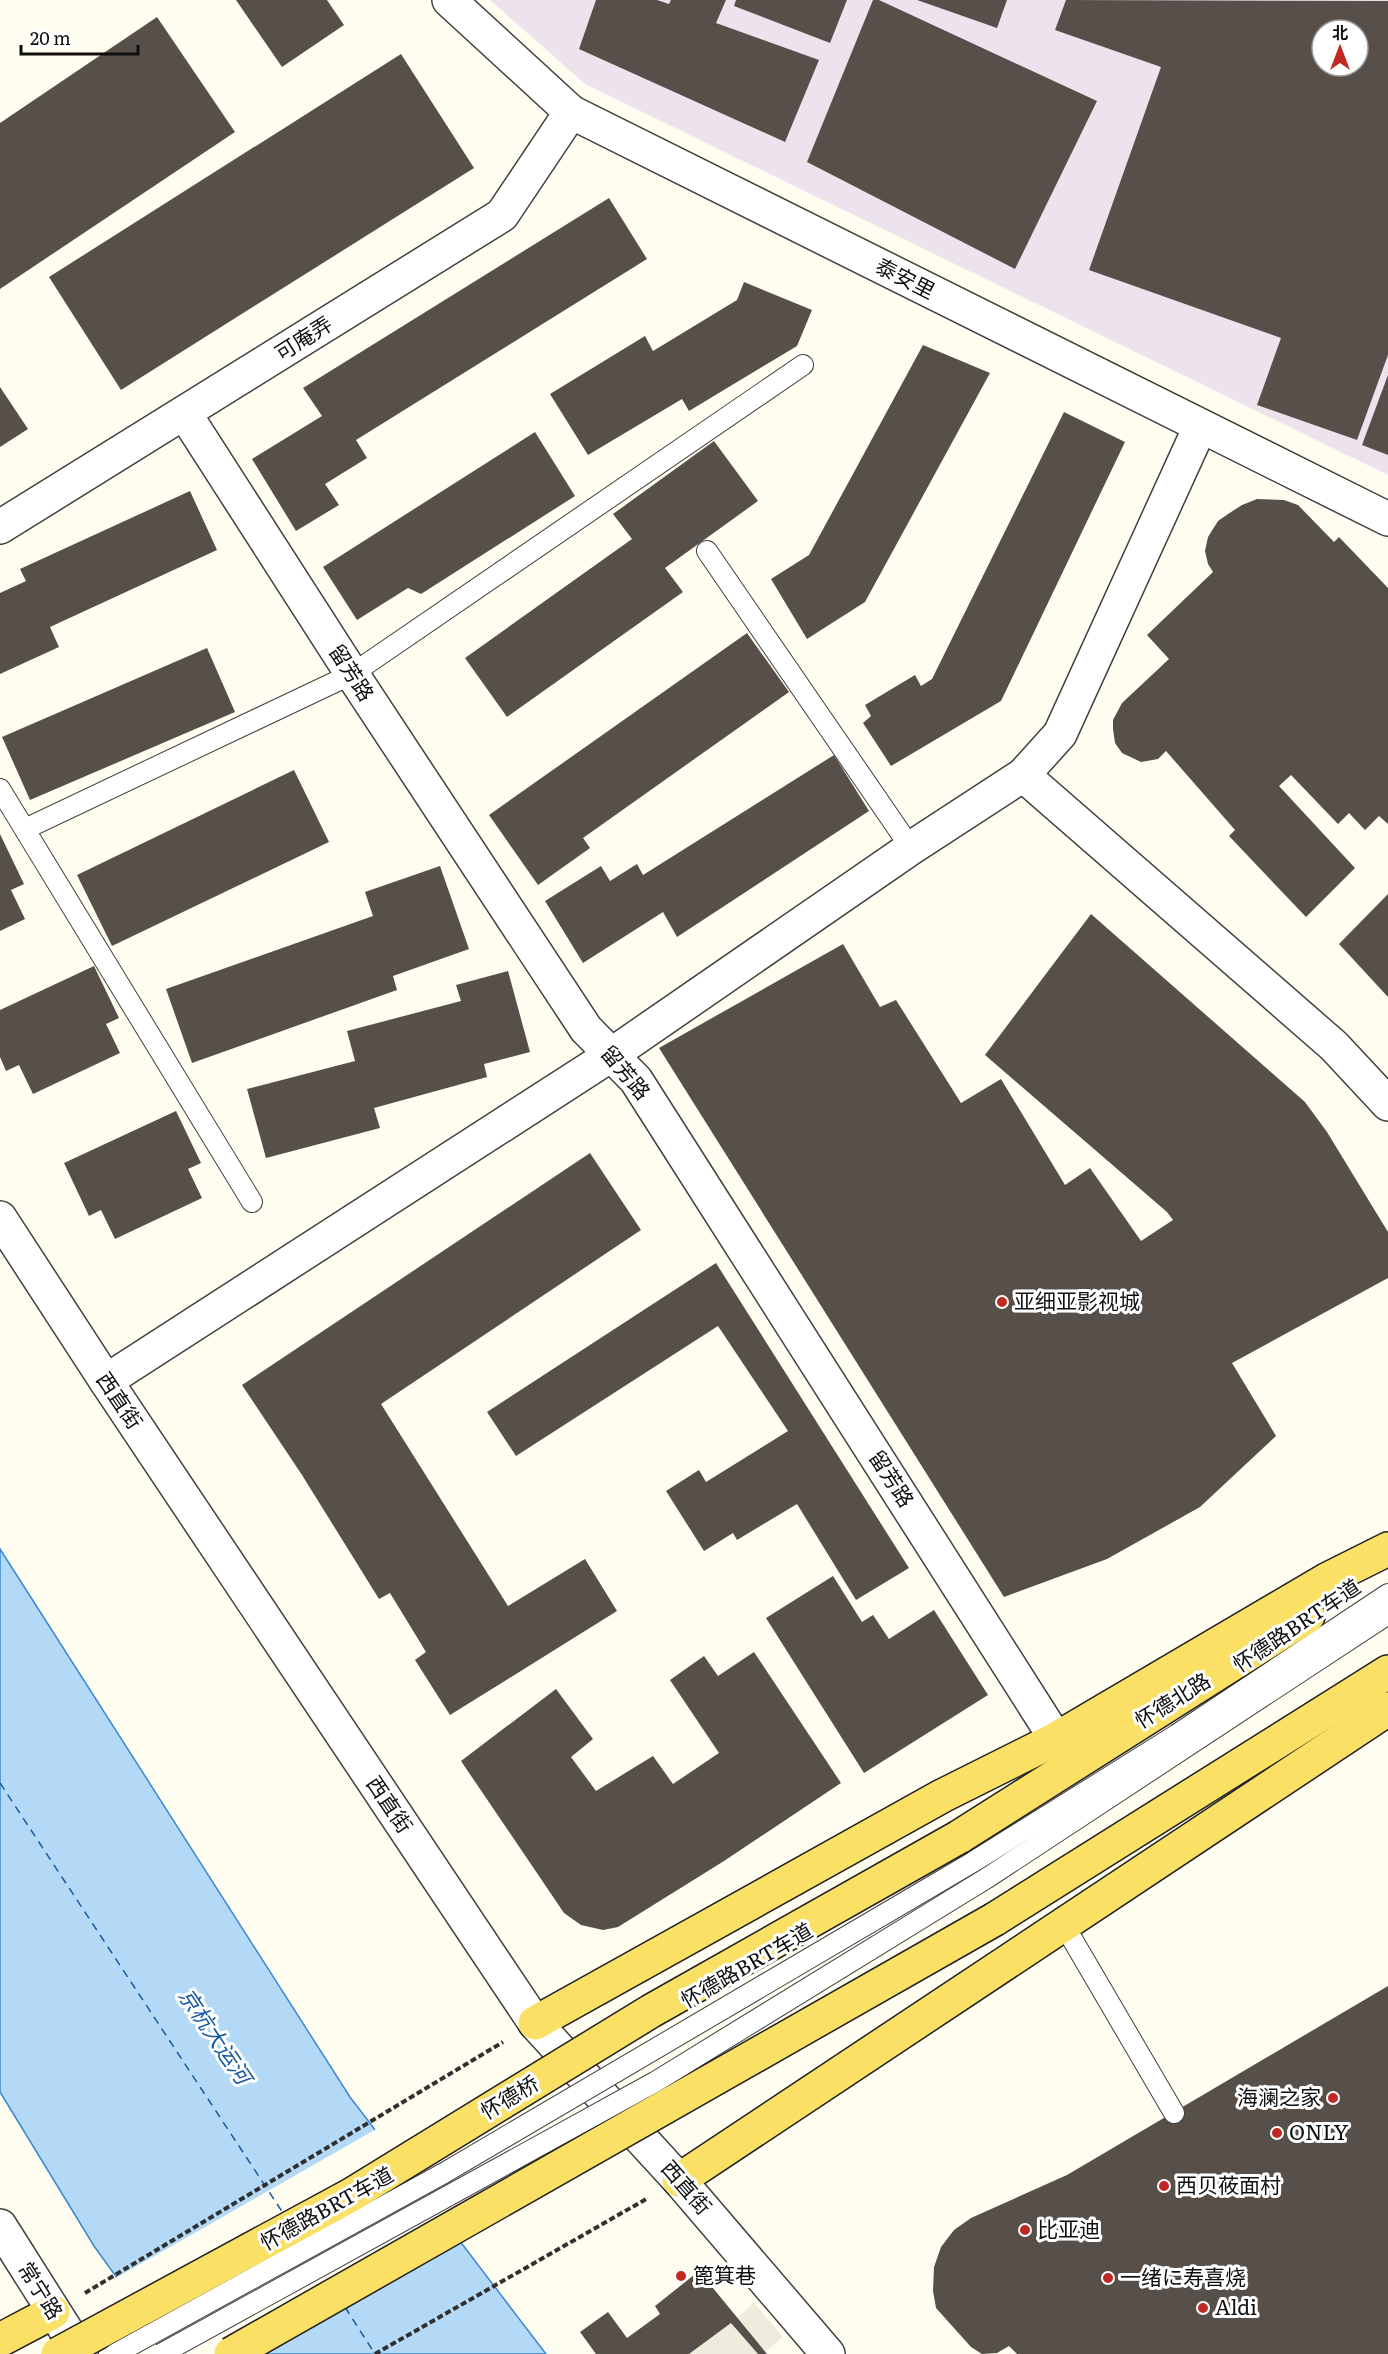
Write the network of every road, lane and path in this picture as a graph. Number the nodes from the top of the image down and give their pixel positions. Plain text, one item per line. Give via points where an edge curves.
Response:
1 (449, 0) edge
2 (571, 112) junction
3 (803, 365) dead end
4 (185, 414) junction
5 (1200, 427) junction
6 (1388, 519) edge
7 (0, 527) edge
8 (707, 551) dead end
9 (352, 674) junction
10 (1023, 775) junction
11 (0, 789) edge
12 (25, 829) junction
13 (911, 848) junction
14 (611, 1055) junction
15 (1388, 1104) edge
16 (252, 1202) dead end
17 (0, 1218) edge
18 (106, 1382) junction
19 (1388, 1549) edge
20 (1388, 1565) edge
21 (1388, 1594) edge
22 (1388, 1614) edge
23 (1388, 1672) edge
24 (1388, 1709) edge
25 (1056, 1739) junction
26 (966, 1850) junction
27 (1064, 1924) junction
28 (535, 2023) junction
29 (1174, 2113) dead end
30 (680, 2180) junction
31 (0, 2226) edge
32 (96, 2286) dead end
33 (53, 2312) junction
34 (0, 2340) edge
35 (58, 2354) edge
36 (81, 2354) edge
37 (115, 2354) edge
38 (162, 2354) edge
39 (231, 2354) edge
40 (375, 2354) edge
41 (828, 2354) edge

1 - 2 street, 泰安里
2 - 4 street, 可庵弄 via 502,215
2 - 5 street, 泰安里
3 - 9 lane
4 - 7 street, 可庵弄
4 - 9 street, 留芳路
5 - 6 street, 泰安里
5 - 10 street via 1060,734
8 - 13 lane
9 - 12 lane
9 - 14 street, 留芳路 via 586,1029
10 - 13 street
10 - 15 street via 1334,1046
11 - 12 lane
12 - 16 lane
13 - 14 street
14 - 18 street
14 - 25 street, 留芳路 via 636,1080
17 - 18 street, 西直街
18 - 28 street, 西直街
19 - 25 main road via 1328,1579
20 - 26 main road, 怀德北路
21 - 26 lane, 怀德路BRT车道 via 1176,1736
22 - 38 lane, 怀德路BRT车道, bridge via 987,1878 654,2082
23 - 39 main road, bridge via 995,1919
24 - 27 main road
25 - 28 main road via 942,1796
26 - 35 main road, 怀德桥, bridge via 651,2011 351,2195
26 - 37 lane, 怀德路BRT车道, bridge via 444,2173
27 - 29 lane
27 - 30 main road
28 - 30 street, 西直街
28 - 32 path
30 - 40 path
30 - 41 street, 西直街
31 - 33 street, 常宁路
33 - 34 main road
33 - 36 street, 常宁路

